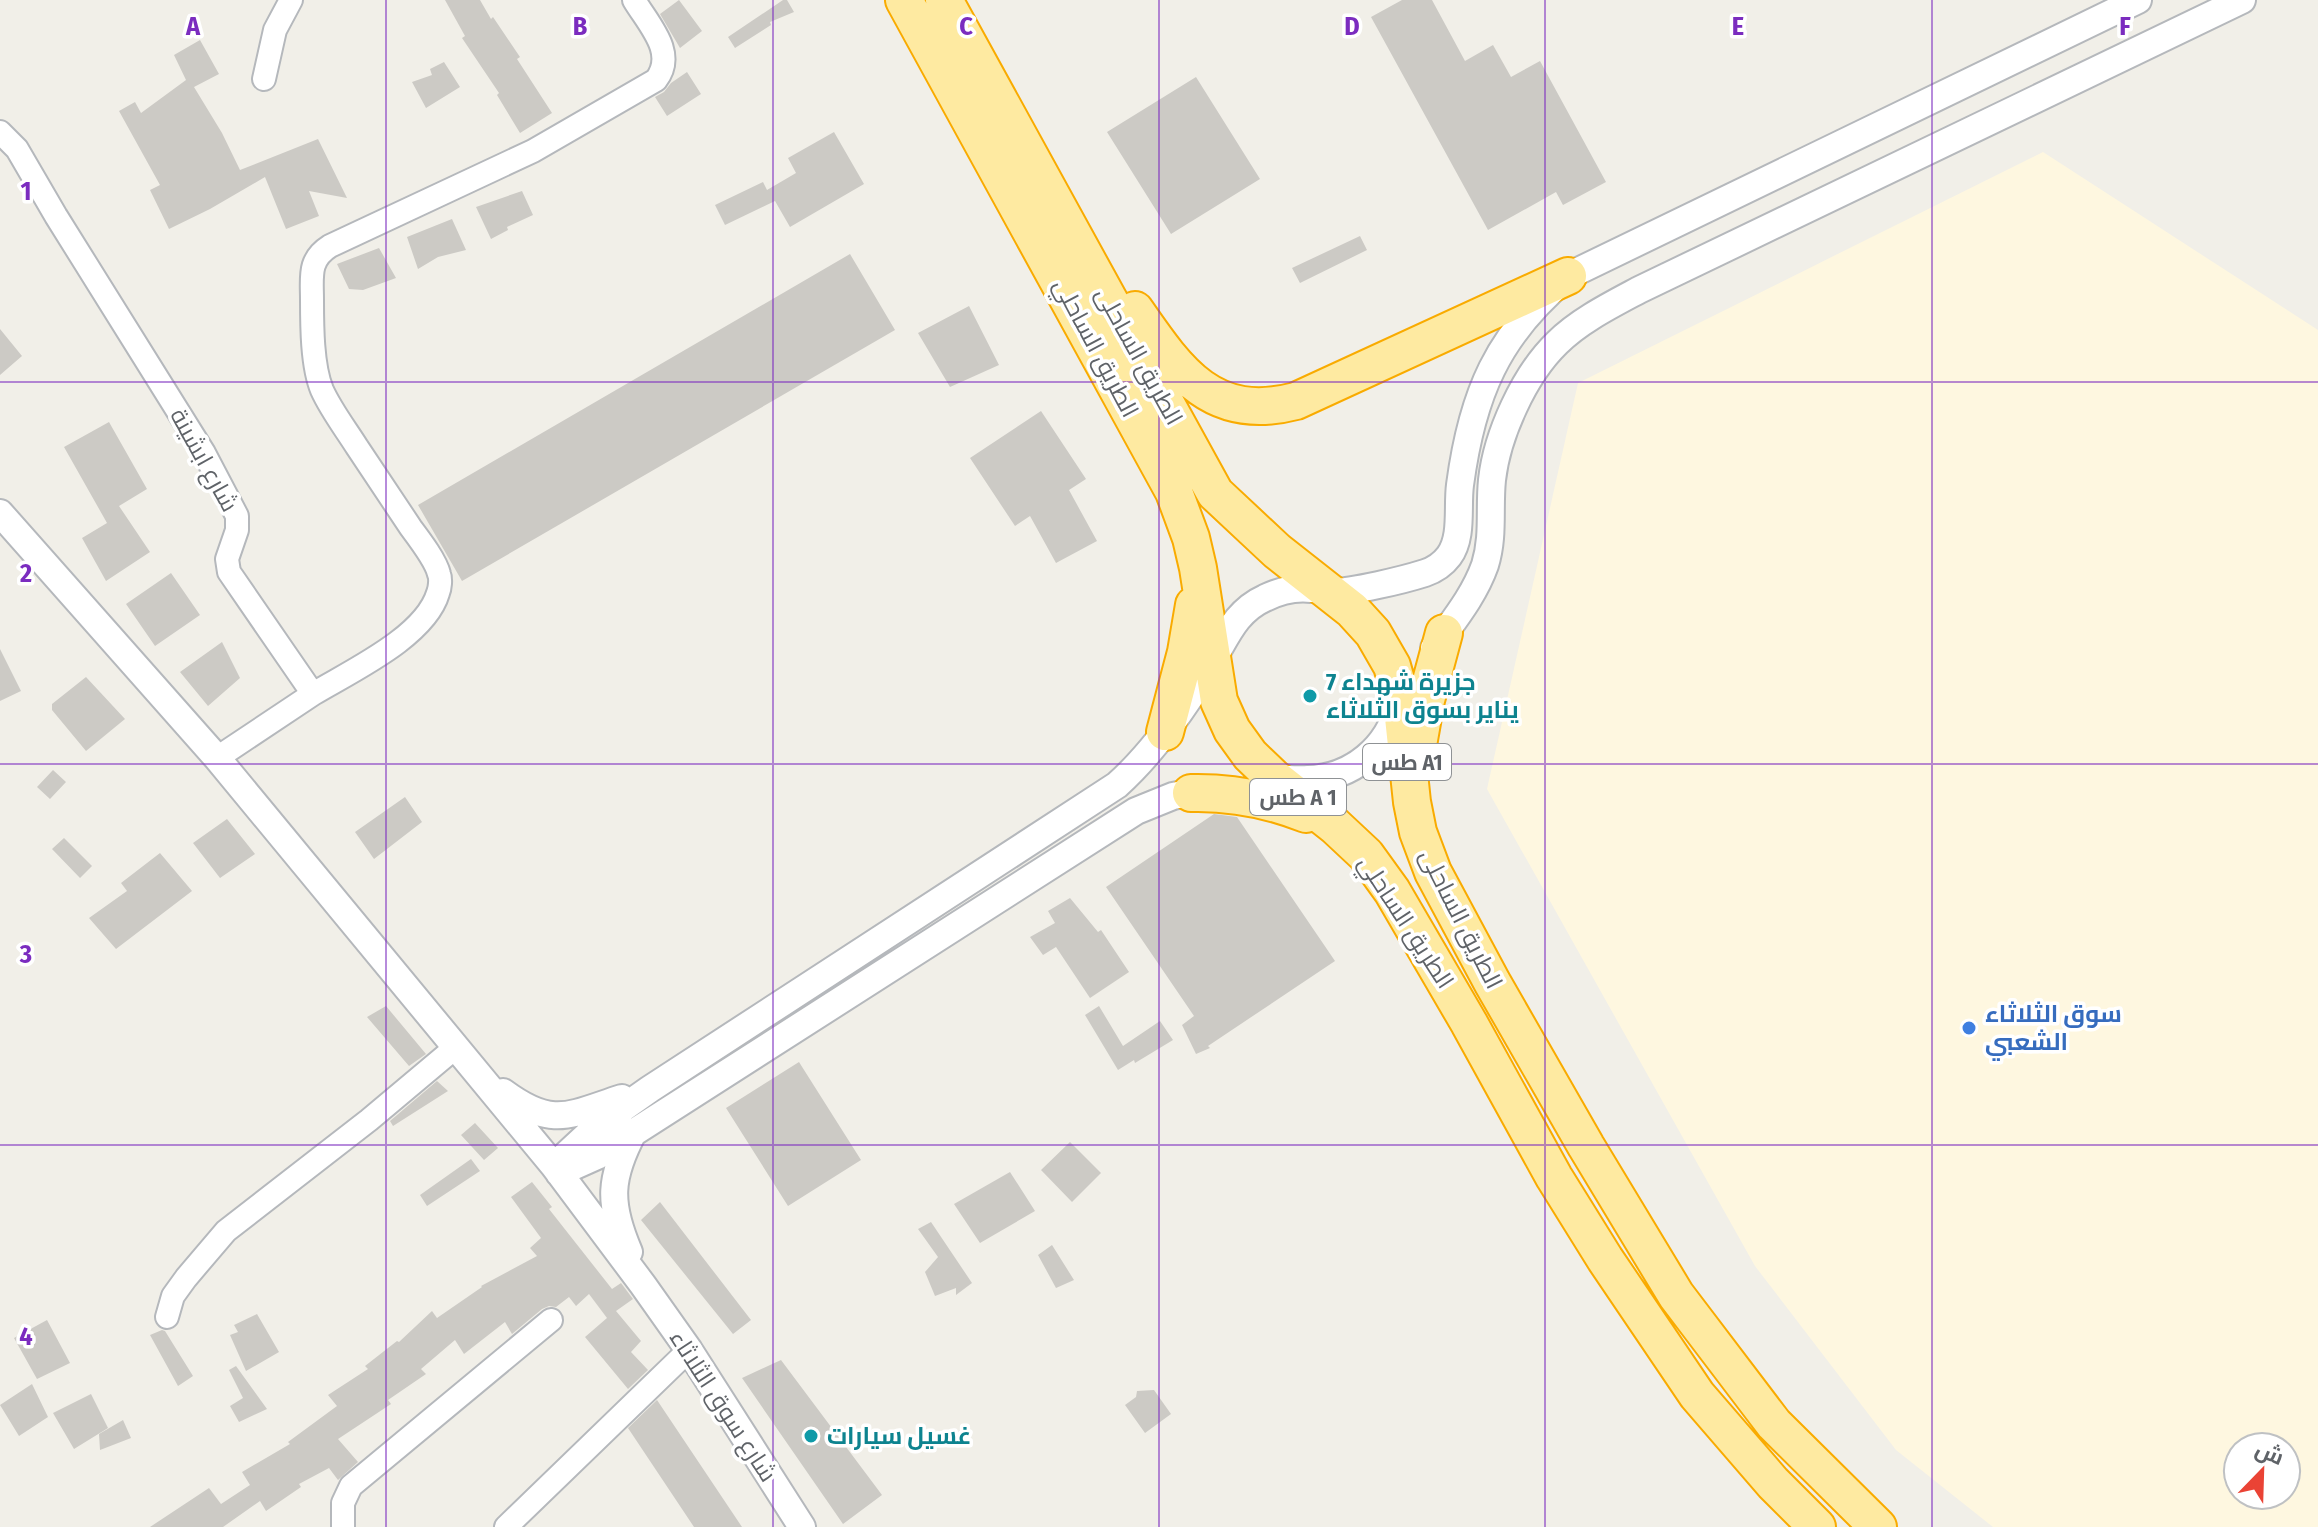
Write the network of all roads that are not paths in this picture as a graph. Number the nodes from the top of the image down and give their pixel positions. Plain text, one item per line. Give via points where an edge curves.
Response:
1 (291, 0) edge
2 (634, 0) edge
3 (904, 0) edge
4 (944, 0) edge
5 (2138, 0) edge
6 (2242, 0) edge
7 (264, 79) dead end
8 (0, 132) edge
9 (1059, 211) junction
10 (1568, 276) junction
11 (0, 513) edge
12 (1198, 568) junction
13 (1329, 592) junction
14 (1444, 633) junction
15 (1213, 660) junction
16 (313, 694) junction
17 (1401, 698) junction
18 (1165, 732) junction
19 (217, 758) junction
20 (1274, 778) junction
21 (1191, 793) junction
22 (1412, 802) junction
23 (1335, 826) junction
24 (456, 1047) junction
25 (481, 1075) junction
26 (650, 1089) junction
27 (634, 1131) junction
28 (556, 1170) junction
29 (643, 1285) junction
30 (167, 1317) dead end
31 (551, 1320) dead end
32 (689, 1350) junction
33 (343, 1527) edge
34 (506, 1527) edge
35 (802, 1527) edge
36 (1817, 1527) edge
37 (1878, 1527) edge

1 - 7 street via 275,30
2 - 16 street via 664,49 663,71 656,80 533,151 330,246 315,260 312,311 321,386 424,546 439,574 439,590 430,611 412,630
3 - 12 highway, الطريق الساحلي / طس A 1 via 1174,492
4 - 9 highway, الطريق الساحلى / طس A1
5 - 10 street
6 - 14 street via 1639,290 1567,335 1531,377 1511,415 1492,480 1486,561 1473,592
8 - 16 street, شارع ابشينة via 17,149 204,453 237,516 229,572
9 - 10 highway via 1186,378 1214,396 1246,406 1296,401
9 - 13 highway, الطريق الساحلى / طس A1 via 1215,493
10 - 13 street via 1520,323 1484,383 1469,429 1457,539 1449,557 1425,573
11 - 19 street
12 - 15 highway, الطريق الساحلي / طس A 1
12 - 18 highway via 1186,652
13 - 15 street via 1295,589 1263,598 1236,619
13 - 17 highway, الطريق الساحلى / طس A1 via 1373,633 1392,666
14 - 17 street
14 - 22 highway via 1424,711
15 - 18 street
15 - 20 highway, الطريق الساحلي / طس A 1 via 1219,701 1232,730
16 - 19 street
17 - 20 street via 1388,733 1363,761 1328,777
17 - 22 highway, الطريق الساحلى / طس A1
18 - 26 street via 1117,785
19 - 24 street
20 - 21 street
20 - 23 highway, الطريق الساحلي / طس A 1
21 - 23 highway via 1271,801
21 - 27 street via 1136,811
22 - 37 highway, الطريق الساحلى / طس A1 via 1433,872 1676,1295 1774,1424
23 - 36 highway, الطريق الساحلي / طس A 1 via 1366,855 1392,891 1554,1177 1697,1395
24 - 25 street
24 - 30 street via 226,1231 173,1296
25 - 26 street via 519,1104 549,1115 580,1113
25 - 28 street
26 - 28 street via 581,1139
27 - 28 street via 585,1163
27 - 29 street via 619,1163 613,1197 621,1234
28 - 29 street
29 - 32 street, شارع سوق الثلاثاء
31 - 33 street via 351,1486 343,1503
32 - 34 street
32 - 35 street, شارع سوق الثلاثاء

